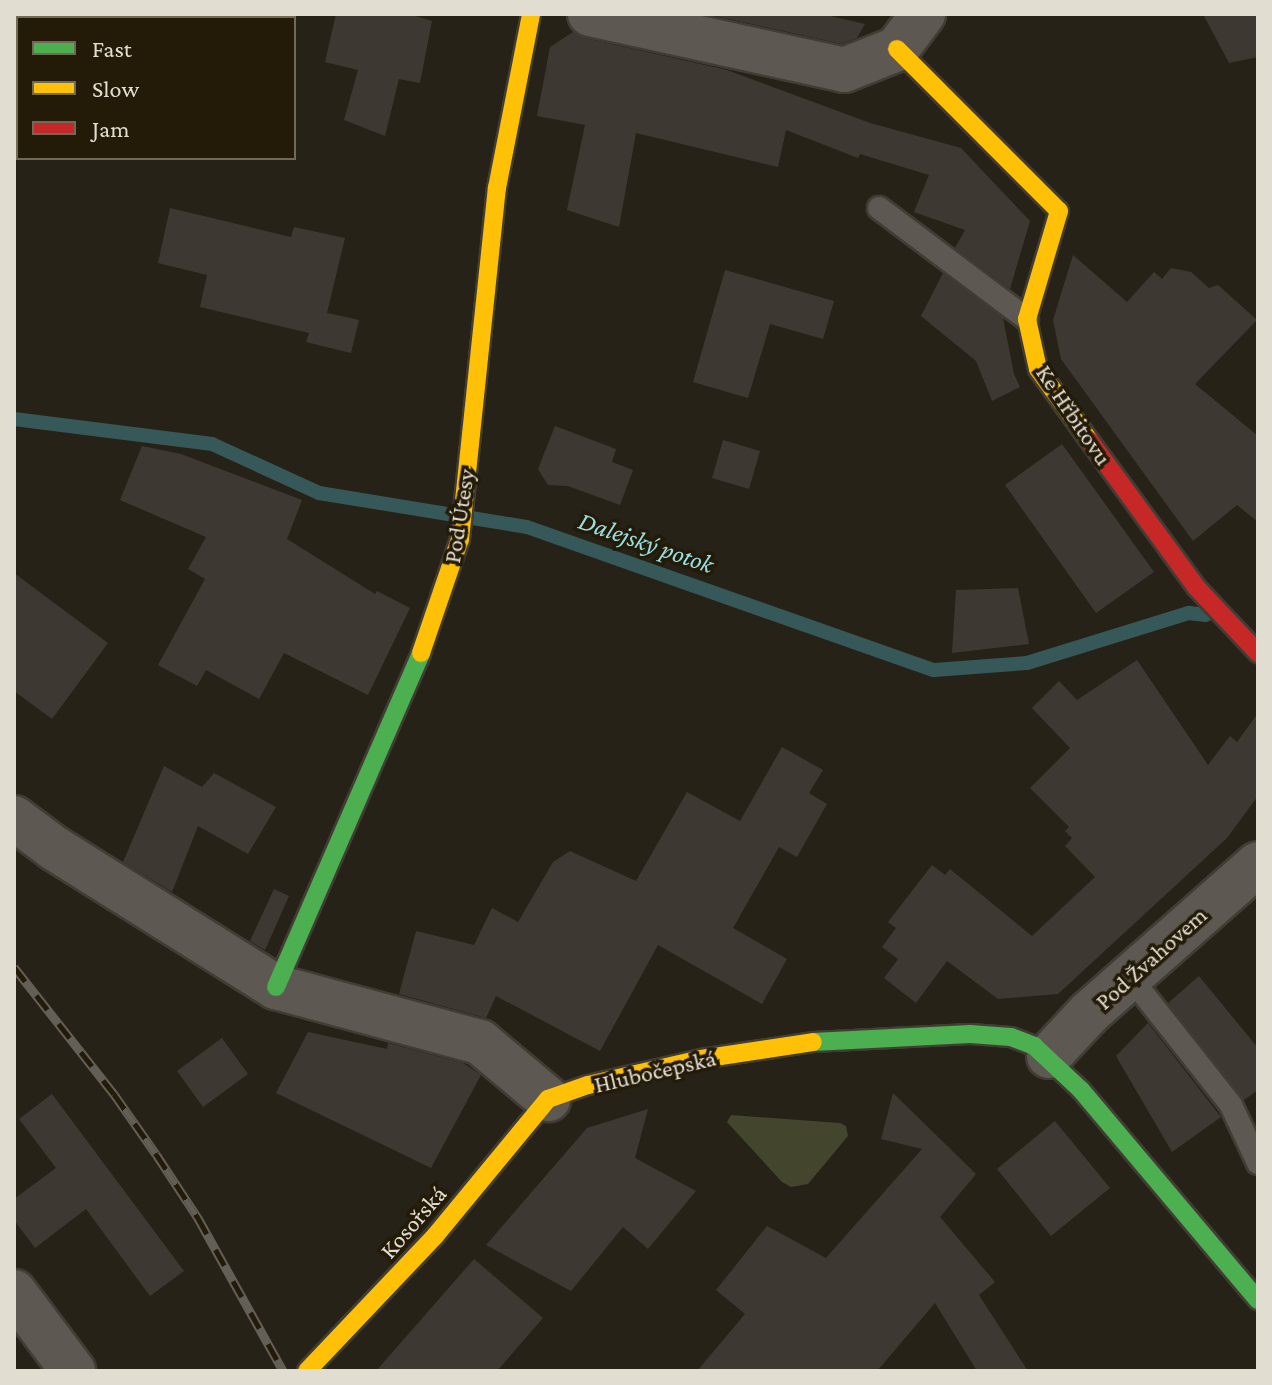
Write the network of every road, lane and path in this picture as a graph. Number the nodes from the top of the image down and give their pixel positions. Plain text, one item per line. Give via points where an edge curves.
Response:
1 (531, 14) edge
2 (590, 14) edge
3 (923, 14) edge
4 (897, 49) junction
5 (879, 208) dead end
6 (1027, 319) junction
7 (1258, 653) edge
8 (14, 818) edge
9 (1258, 864) edge
10 (1130, 977) junction
11 (276, 987) junction
12 (1049, 1056) junction
13 (548, 1099) junction
14 (1258, 1163) edge
15 (1255, 1286) edge
16 (14, 1292) edge
17 (315, 1369) edge
18 (73, 1371) edge

1 - 11 street, Pod Útesy via 497,188 460,539 415,672
2 - 4 street via 844,70
3 - 4 street
4 - 6 street, Ke Hřbitovu via 1059,211
5 - 6 lane
6 - 7 street, Ke Hřbitovu via 1038,369 1196,587
8 - 11 street
9 - 10 street, Pod Žvahovem
10 - 12 street, Pod Žvahovem
10 - 14 lane via 1231,1105
11 - 13 street via 480,1042
12 - 13 street, Hlubočepská via 1011,1037 970,1034 815,1042 701,1059
12 - 15 street, Hlubočepská
13 - 17 street, Kosořská
16 - 18 street

